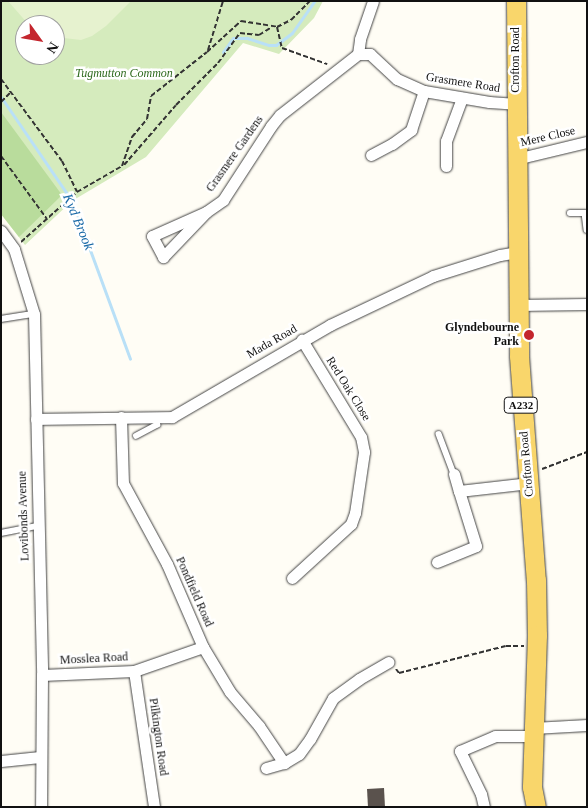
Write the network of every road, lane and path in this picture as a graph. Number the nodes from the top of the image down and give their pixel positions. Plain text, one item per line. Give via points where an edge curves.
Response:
1 (223, 1) edge
2 (310, 1) edge
3 (373, 1) edge
4 (516, 1) edge
5 (275, 27) junction
6 (207, 52) junction
7 (358, 54) junction
8 (339, 68) junction
9 (1, 79) edge
10 (424, 91) junction
11 (10, 92) junction
12 (462, 98) junction
13 (1, 102) edge
14 (516, 104) junction
15 (587, 142) edge
16 (371, 155) dead end
17 (1, 156) edge
18 (516, 159) junction
19 (122, 166) junction
20 (446, 166) dead end
21 (77, 192) junction
22 (206, 212) junction
23 (570, 213) dead end
24 (47, 219) junction
25 (587, 230) edge
26 (1, 231) edge
27 (14, 249) junction
28 (517, 252) junction
29 (587, 304) edge
30 (518, 305) junction
31 (34, 314) junction
32 (1, 320) edge
33 (302, 340) junction
34 (121, 417) junction
35 (158, 417) junction
36 (36, 419) junction
37 (439, 434) dead end
38 (136, 436) dead end
39 (587, 452) edge
40 (454, 474) joint
41 (530, 478) junction
42 (459, 491) junction
43 (38, 526) junction
44 (1, 533) edge
45 (437, 562) dead end
46 (292, 578) dead end
47 (536, 645) junction
48 (204, 646) junction
49 (389, 662) joint
50 (134, 671) junction
51 (42, 675) junction
52 (587, 725) edge
53 (533, 732) junction
54 (40, 756) junction
55 (1, 761) edge
56 (284, 763) junction
57 (266, 768) dead end
58 (41, 807) edge
59 (154, 807) edge
60 (484, 807) edge
61 (536, 807) edge

1 - 6 path
2 - 5 path via 291,20
3 - 7 street
4 - 14 main road, Crofton Road / A232
5 - 6 path via 241,21
5 - 8 path via 282,48
5 - 19 path via 259,35 240,33 218,64
6 - 19 path via 151,96 147,119 132,137
7 - 8 street, Grasmere Gardens
7 - 10 street, Grasmere Road via 370,54 397,79
8 - 22 street, Grasmere Gardens via 280,115 223,200
9 - 11 path
10 - 12 street, Grasmere Road
10 - 16 street via 411,130
11 - 13 path
11 - 21 path via 62,161
12 - 14 street, Grasmere Road
12 - 20 street via 446,141
14 - 18 main road, Crofton Road / A232
15 - 18 street, Mere Close
17 - 24 path
18 - 28 main road, Crofton Road / A232
19 - 21 path
21 - 24 path
22 - 22 street, Grasmere Gardens via 163,257 152,236
23 - 25 lane via 585,213
24 - 27 path
26 - 27 street, Lovibonds Avenue
27 - 31 street, Lovibonds Avenue
28 - 30 main road, Crofton Road / A232
28 - 33 street, Mada Road via 433,276
29 - 30 street
30 - 41 main road, Crofton Road / A232 via 521,407
31 - 32 lane
31 - 36 street, Lovibonds Avenue
33 - 35 street, Mada Road via 172,417
33 - 46 street, Red Oak Close via 361,437 364,452 351,524
34 - 35 street, Mada Road
34 - 36 street, Mada Road
34 - 48 street, Pondfield Road via 123,482 167,564
35 - 38 lane via 157,426
36 - 43 street, Lovibonds Avenue
37 - 40 lane
39 - 41 path
40 - 42 street
41 - 42 street
41 - 47 main road, Crofton Road / A232
42 - 45 street via 476,546
43 - 44 lane
43 - 51 street, Lovibonds Avenue
47 - 49 path via 506,646 399,673
47 - 53 main road, Crofton Road / A232
48 - 50 street, Mosslea Road
48 - 56 street, Pondfield Road via 230,692
49 - 56 street via 333,698 299,754
50 - 51 street, Mosslea Road
50 - 59 street, Pilkington Road
51 - 54 street, Lovibonds Avenue
52 - 53 street
53 - 60 street via 495,736 460,751
53 - 61 main road, Crofton Road / A232 via 532,787
54 - 55 street
54 - 58 street, Lovibonds Avenue
56 - 57 street

